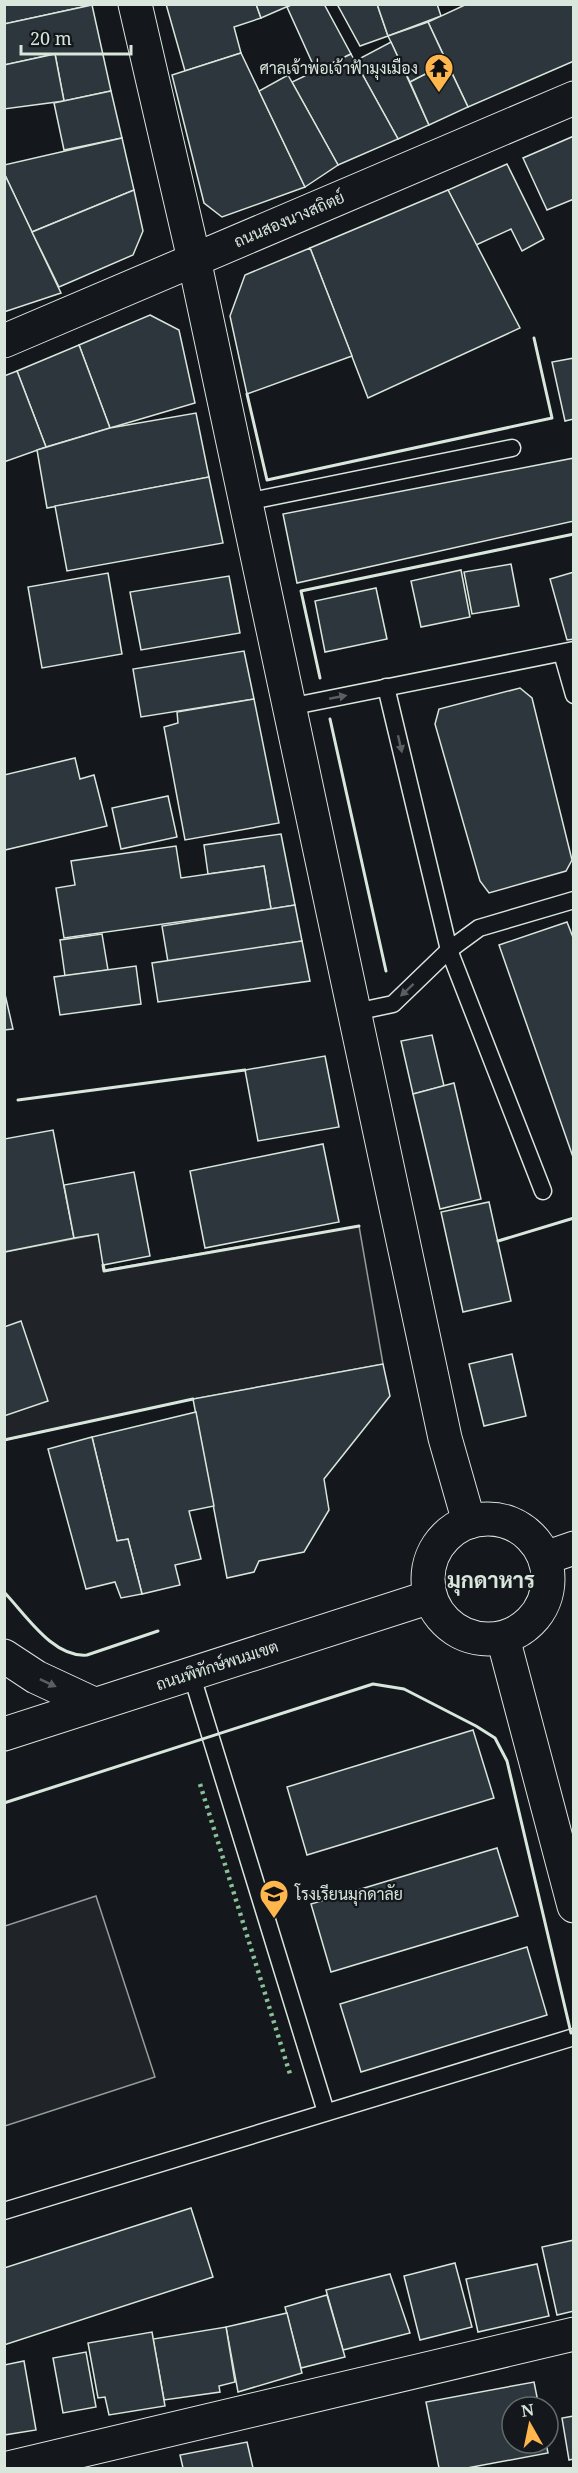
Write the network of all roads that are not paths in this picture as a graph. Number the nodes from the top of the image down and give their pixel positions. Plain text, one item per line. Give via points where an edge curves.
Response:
1 (135, 4) edge
2 (573, 98) edge
3 (194, 259) junction
4 (4, 341) edge
5 (512, 448) dead end
6 (246, 502) junction
7 (568, 651) edge
8 (386, 687) junction
9 (573, 695) edge
10 (289, 706) junction
11 (573, 900) edge
12 (449, 951) junction
13 (355, 1012) junction
14 (543, 1191) dead end
15 (469, 1522) junction
16 (559, 1553) edge
17 (430, 1597) junction
18 (502, 1638) junction
19 (4, 1656) edge
20 (191, 1673) junction
21 (94, 1704) junction
22 (4, 1734) edge
23 (573, 1906) edge
24 (573, 2037) edge
25 (326, 2112) junction
26 (4, 2211) edge
27 (573, 2334) edge
28 (8, 2469) edge

1 - 3 street
2 - 3 street, ถนนสองนางสถิตย์
3 - 4 street, ถนนสองนางสถิตย์
3 - 6 street
5 - 6 lane
6 - 10 street
7 - 8 lane
7 - 9 lane
10 -> 8 lane
8 -> 12 lane
10 - 13 street
11 - 12 lane via 479,928
12 -> 13 lane via 393,1004
12 - 14 lane
13 - 15 street via 445,1438
15 - 16 street via 500,1520 520,1528 543,1551
15 - 17 street via 457,1527 438,1545 429,1564
16 - 18 street via 548,1569 549,1590 539,1613 525,1628
17 - 18 street via 449,1627 468,1637
17 - 20 street, ถนนพิทักษ์พนมเขต
18 - 23 street
19 -> 21 street via 36,1677
20 - 21 street, ถนนพิทักษ์พนมเขต
20 - 25 lane
21 - 22 street, ถนนพิทักษ์พนมเขต
24 - 25 lane
25 - 26 lane
27 - 28 street

